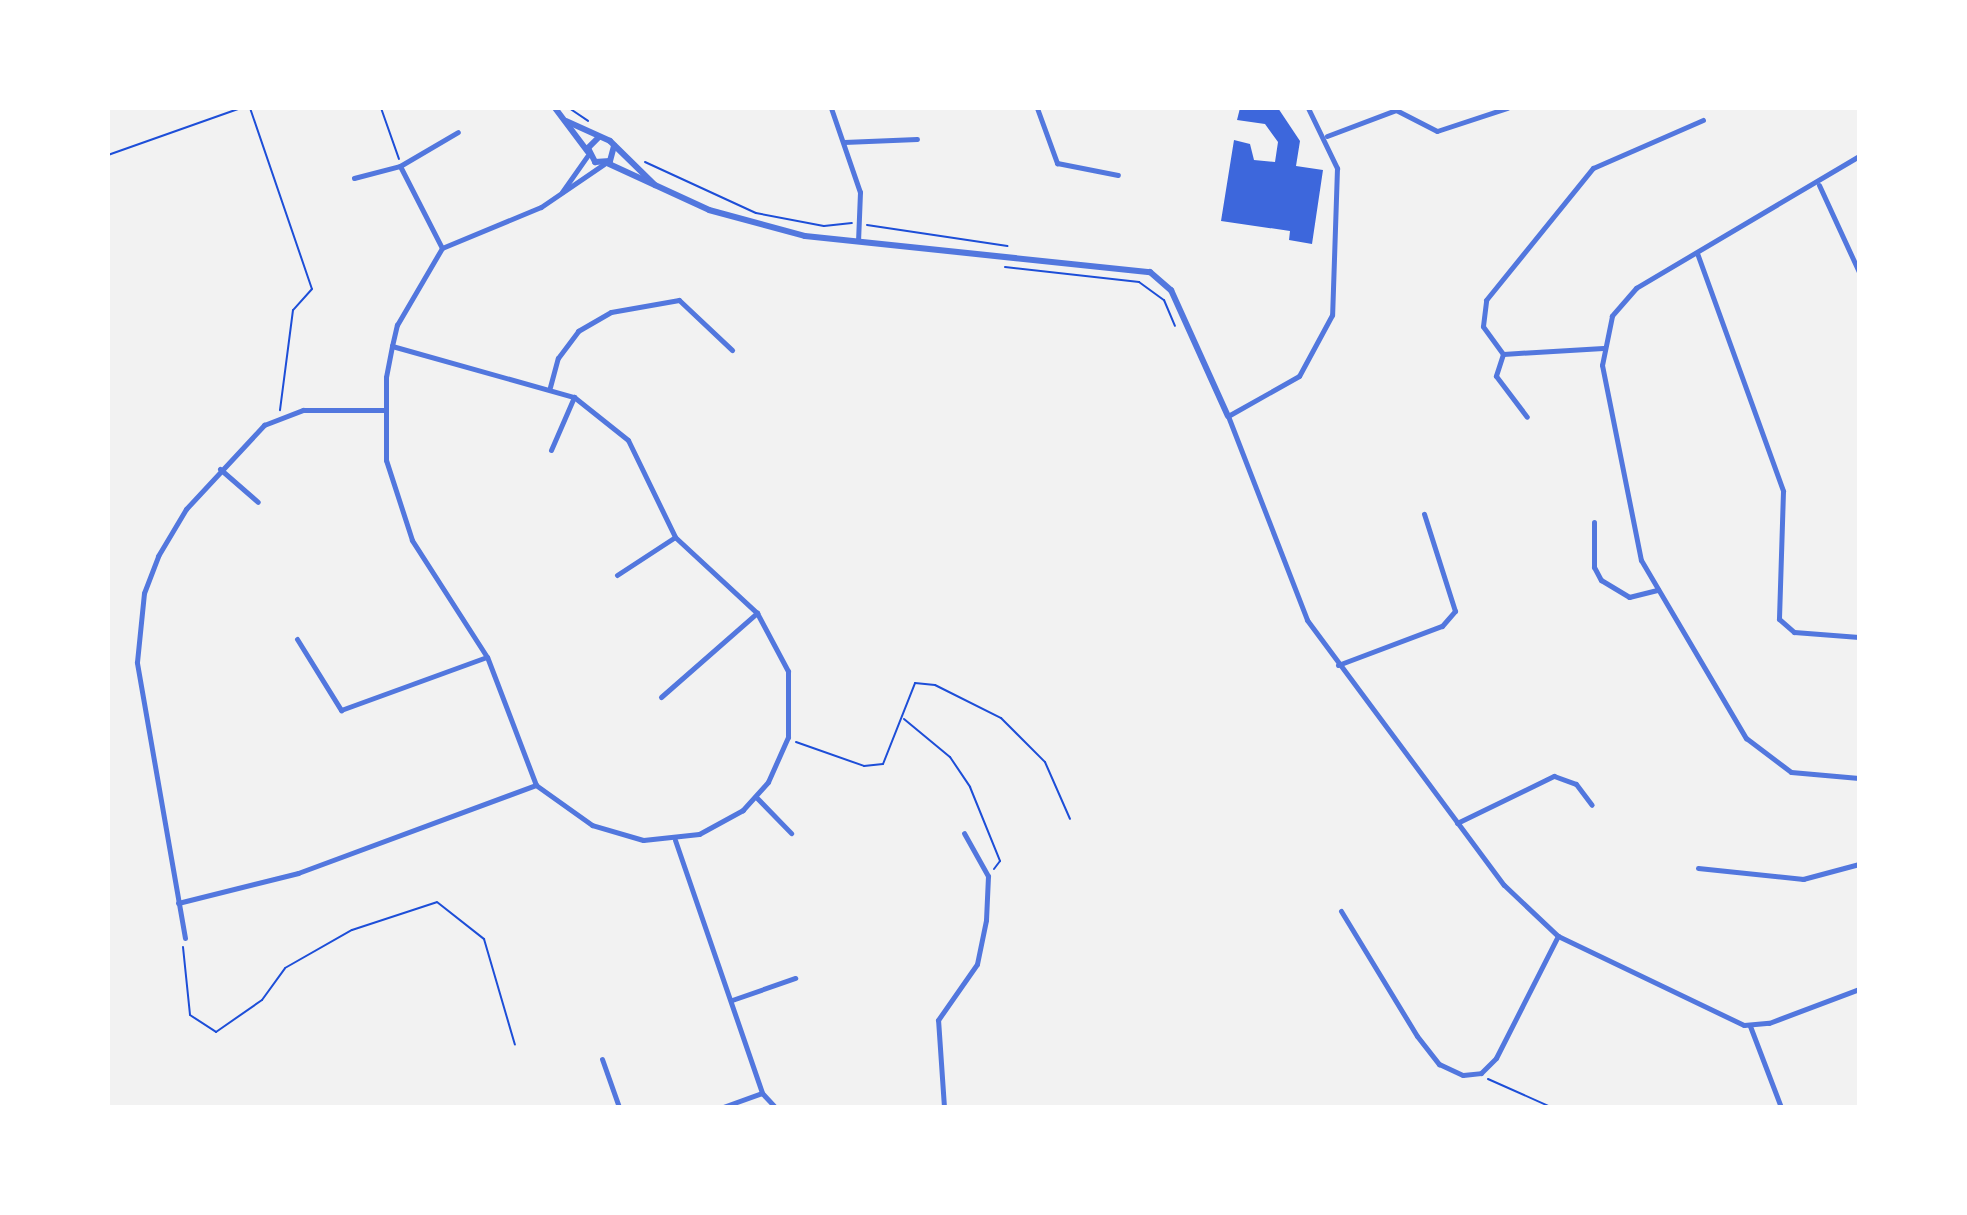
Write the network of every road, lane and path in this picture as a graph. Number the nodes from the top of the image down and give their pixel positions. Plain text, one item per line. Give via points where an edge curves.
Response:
1 (241, 108) edge
2 (250, 108) edge
3 (381, 108) edge
4 (555, 108) edge
5 (569, 108) edge
6 (831, 108) edge
7 (1037, 108) edge
8 (1308, 108) edge
9 (1507, 108) edge
10 (1703, 120) dead end
11 (566, 121) junction
12 (458, 132) dead end
13 (600, 134) junction
14 (1327, 136) junction
15 (917, 139) dead end
16 (844, 142) junction
17 (614, 146) junction
18 (588, 153) junction
19 (108, 155) edge
20 (636, 156) dead end
21 (1859, 156) edge
22 (606, 164) junction
23 (400, 166) junction
24 (1118, 175) dead end
25 (354, 178) dead end
26 (1819, 185) junction
27 (658, 188) junction
28 (559, 196) junction
29 (859, 224) junction
30 (858, 241) junction
31 (1007, 246) dead end
32 (442, 248) junction
33 (1697, 253) junction
34 (1005, 267) dead end
35 (1859, 272) edge
36 (1175, 326) dead end
37 (392, 346) junction
38 (1603, 348) junction
39 (732, 350) dead end
40 (1503, 354) junction
41 (550, 387) junction
42 (574, 397) junction
43 (384, 410) junction
44 (280, 416) junction
45 (1228, 416) junction
46 (1527, 417) dead end
47 (551, 450) dead end
48 (220, 469) junction
49 (258, 502) dead end
50 (1424, 514) dead end
51 (1594, 522) dead end
52 (675, 537) junction
53 (617, 575) dead end
54 (1658, 590) junction
55 (757, 613) junction
56 (1859, 637) edge
57 (297, 639) dead end
58 (487, 657) junction
59 (1338, 665) junction
60 (661, 697) dead end
61 (903, 717) junction
62 (788, 737) junction
63 (1859, 778) edge
64 (536, 785) junction
65 (757, 798) junction
66 (1592, 805) dead end
67 (1070, 819) dead end
68 (1457, 823) junction
69 (791, 833) dead end
70 (964, 833) dead end
71 (675, 840) junction
72 (1859, 864) edge
73 (1698, 868) dead end
74 (988, 876) junction
75 (178, 903) junction
76 (1341, 911) dead end
77 (1558, 936) junction
78 (185, 938) joint
79 (795, 978) dead end
80 (1859, 989) edge
81 (732, 1000) junction
82 (1750, 1025) junction
83 (515, 1045) dead end
84 (602, 1059) dead end
85 (1481, 1073) junction
86 (762, 1093) junction
87 (619, 1107) edge
88 (723, 1107) edge
89 (775, 1107) edge
90 (944, 1107) edge
91 (1551, 1107) edge
92 (1781, 1107) edge

1 - 19 path
2 - 44 path via 312,289 293,310
3 - 23 path
4 - 11 street
5 - 13 path
6 - 16 street
7 - 24 street via 1057,163
8 - 14 street
9 - 14 street via 1437,131 1396,110
10 - 40 street via 1610,156 1584,175 1486,300 1483,326
11 - 13 street
11 - 18 street
12 - 23 street
13 - 17 street
13 - 18 street
14 - 45 street via 1338,181 1326,334 1291,383
15 - 16 street
16 - 29 street via 860,192
17 - 22 street
17 - 27 street
18 - 22 street
18 - 28 street
20 - 29 path via 756,213 824,226
21 - 26 street
22 - 27 street
22 - 28 street
23 - 25 street
23 - 32 street
26 - 33 street
26 - 35 street
27 - 30 street via 761,226
28 - 32 street
29 - 30 street
29 - 31 path
30 - 45 street via 1156,275 1174,295
32 - 37 street via 411,294
33 - 38 street via 1627,296
33 - 56 street via 1783,491 1779,619 1794,632
34 - 36 path via 1139,282 1164,300
37 - 41 street
37 - 43 street
38 - 40 street
38 - 54 street via 1637,548
39 - 41 street via 679,300 611,312 578,331 558,358
40 - 46 street via 1496,376
41 - 42 street
42 - 47 street
42 - 52 street via 628,440
43 - 44 street
43 - 58 street via 386,460 412,540
44 - 48 street
45 - 59 street via 1298,604
48 - 49 street
48 - 75 street via 158,556 138,627 141,701
50 - 59 street via 1455,611 1442,626
51 - 54 street via 1594,567 1601,580 1629,597
52 - 53 street
52 - 55 street
54 - 63 street via 1763,756 1805,777
55 - 60 street
55 - 62 street via 788,671
57 - 58 street via 341,710
58 - 64 street
59 - 68 street
61 - 62 path via 883,764 864,766
61 - 67 path via 915,683 966,697 1001,718 1045,762
61 - 74 path via 950,757 970,787 1000,861
62 - 65 street
64 - 71 street via 574,816 616,836
64 - 75 street via 298,873
65 - 69 street
65 - 71 street via 722,824
66 - 68 street via 1576,784 1554,776
68 - 77 street via 1522,906
70 - 74 street
71 - 81 street
72 - 73 street via 1803,879
74 - 90 street via 977,964 938,1020
75 - 78 street
76 - 85 street via 1439,1064 1463,1075
77 - 82 street via 1714,1016
77 - 85 street via 1496,1058
78 - 83 path via 190,1015 216,1032 262,1000 285,968 362,925 437,902 484,939
79 - 81 street
80 - 82 street
81 - 86 street
82 - 92 street
84 - 87 street
85 - 91 path
86 - 88 street
86 - 89 street

